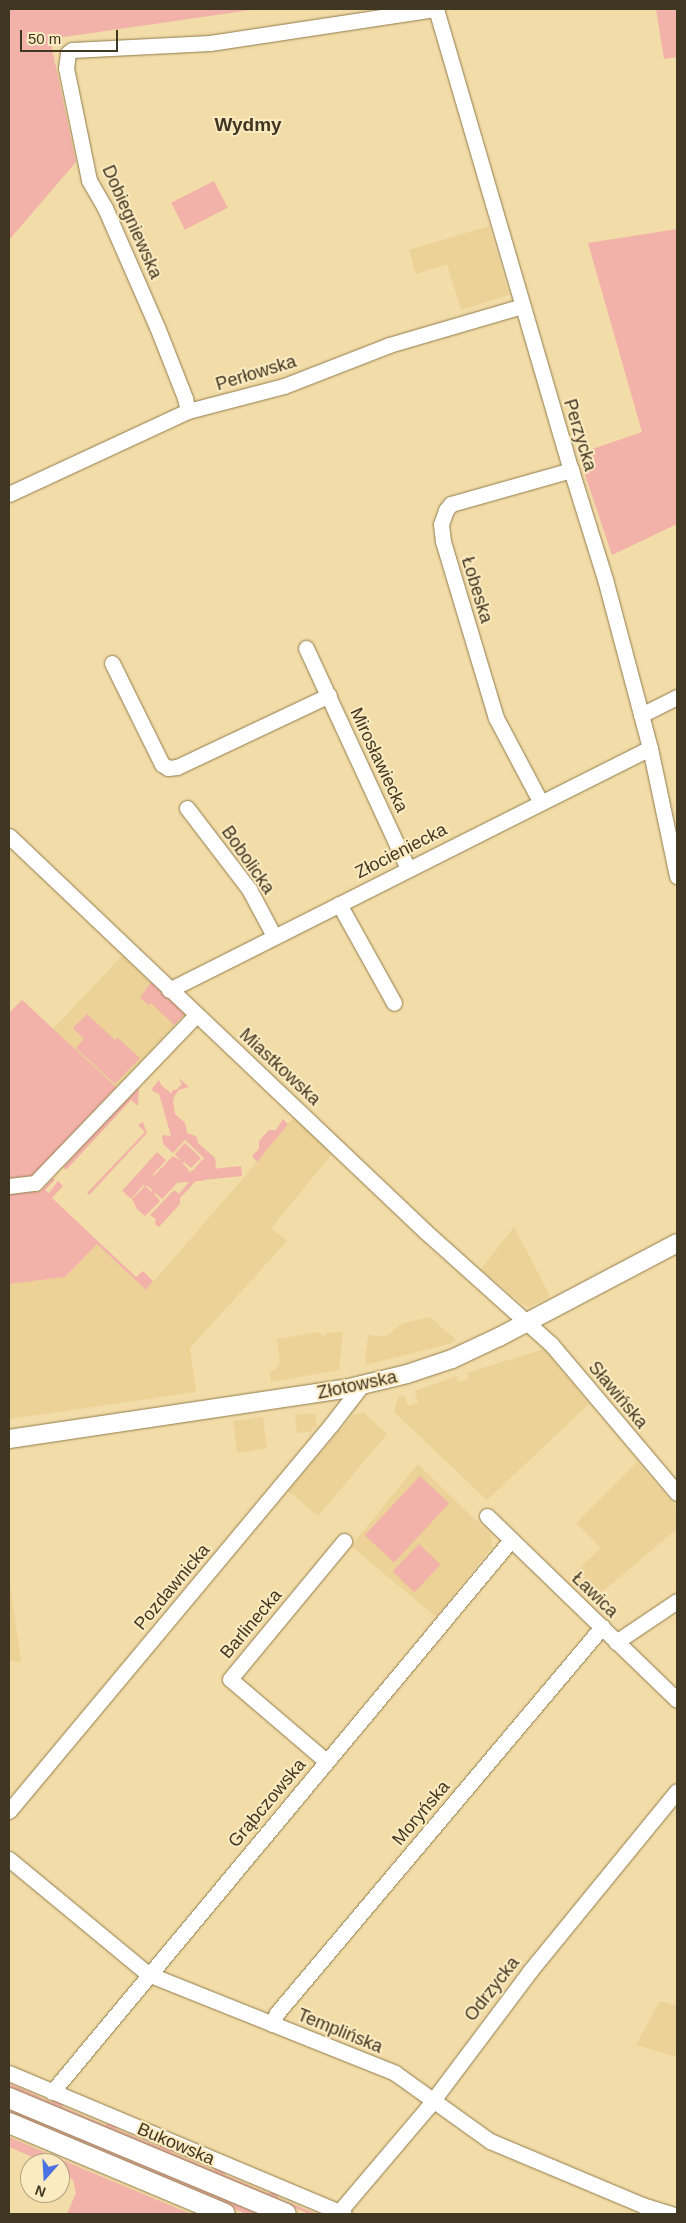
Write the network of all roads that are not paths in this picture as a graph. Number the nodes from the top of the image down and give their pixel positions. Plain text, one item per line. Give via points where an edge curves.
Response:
1 (436, 9) edge
2 (522, 306) junction
3 (188, 411) junction
4 (571, 470) junction
5 (9, 494) edge
6 (306, 648) dead end
7 (112, 663) dead end
8 (328, 695) junction
9 (677, 696) edge
10 (641, 715) junction
11 (650, 748) junction
12 (540, 801) junction
13 (187, 808) dead end
14 (11, 842) edge
15 (408, 869) junction
16 (677, 876) edge
17 (339, 904) junction
18 (274, 936) junction
19 (169, 990) junction
20 (394, 1003) dead end
21 (196, 1015) junction
22 (9, 1186) edge
23 (677, 1243) edge
24 (528, 1322) junction
25 (361, 1386) junction
26 (9, 1439) edge
27 (677, 1493) edge
28 (487, 1516) dead end
29 (511, 1540) junction
30 (344, 1541) dead end
31 (677, 1601) edge
32 (602, 1627) junction
33 (616, 1642) junction
34 (677, 1700) edge
35 (326, 1761) junction
36 (677, 1791) edge
37 (9, 1811) edge
38 (9, 1859) edge
39 (148, 1974) junction
40 (272, 2024) junction
41 (9, 2073) edge
42 (52, 2092) junction
43 (9, 2098) edge
44 (432, 2098) junction
45 (9, 2124) edge
46 (341, 2213) edge
47 (225, 2214) edge
48 (286, 2214) edge
49 (672, 2214) edge

1 - 2 street, Perzycka
1 - 3 street, Dobiegniewska via 210,43 72,50 66,56 89,180 105,208 157,327
2 - 3 street, Perłowska via 389,345 284,386
2 - 4 street, Perzycka
3 - 5 street, Perłowska
4 - 10 street, Perzycka via 605,579
4 - 12 street, Łobeska via 451,504 441,524 443,541 496,718
6 - 8 street, Mirosławiecka
7 - 8 street, Mirosławiecka via 162,764 168,768
8 - 15 street, Mirosławiecka
9 - 10 street
10 - 11 street, Perzycka
11 - 12 street, Złocieniecka
11 - 16 street, Perzycka
12 - 15 street, Złocieniecka
13 - 18 street, Bobolicka via 249,889
14 - 19 street, Miastkowska
15 - 17 street, Złocieniecka
17 - 18 street, Złocieniecka
17 - 20 street
18 - 19 street, Złocieniecka
19 - 21 street, Miastkowska
21 - 22 street via 35,1183
21 - 24 street, Miastkowska via 426,1232
23 - 24 street, Złotowska
24 - 25 street, Złotowska via 452,1359
24 - 27 street, Sławińska via 551,1344
25 - 26 street, Złotowska
25 - 37 street, Pozdawnicka
28 - 29 street, Ławica
29 - 32 street, Ławica
29 - 35 street, Grąbczowska
30 - 35 street, Barlinecka via 230,1679
31 - 33 street
32 - 33 street, Ławica
32 - 40 street, Moryńska via 277,2013
33 - 34 street, Ławica
35 - 39 street, Grąbczowska
36 - 44 street, Odrzycka via 530,1971
38 - 39 street, Templińska
39 - 40 street, Templińska
39 - 42 street, Grąbczowska
40 - 44 street, Templińska via 395,2073
41 - 42 street, Bukowska
42 - 46 street, Bukowska
43 - 48 main road, Bukowska
44 - 46 street, Odrzycka
44 - 49 street, Templińska via 490,2141 642,2205
45 - 47 main road

